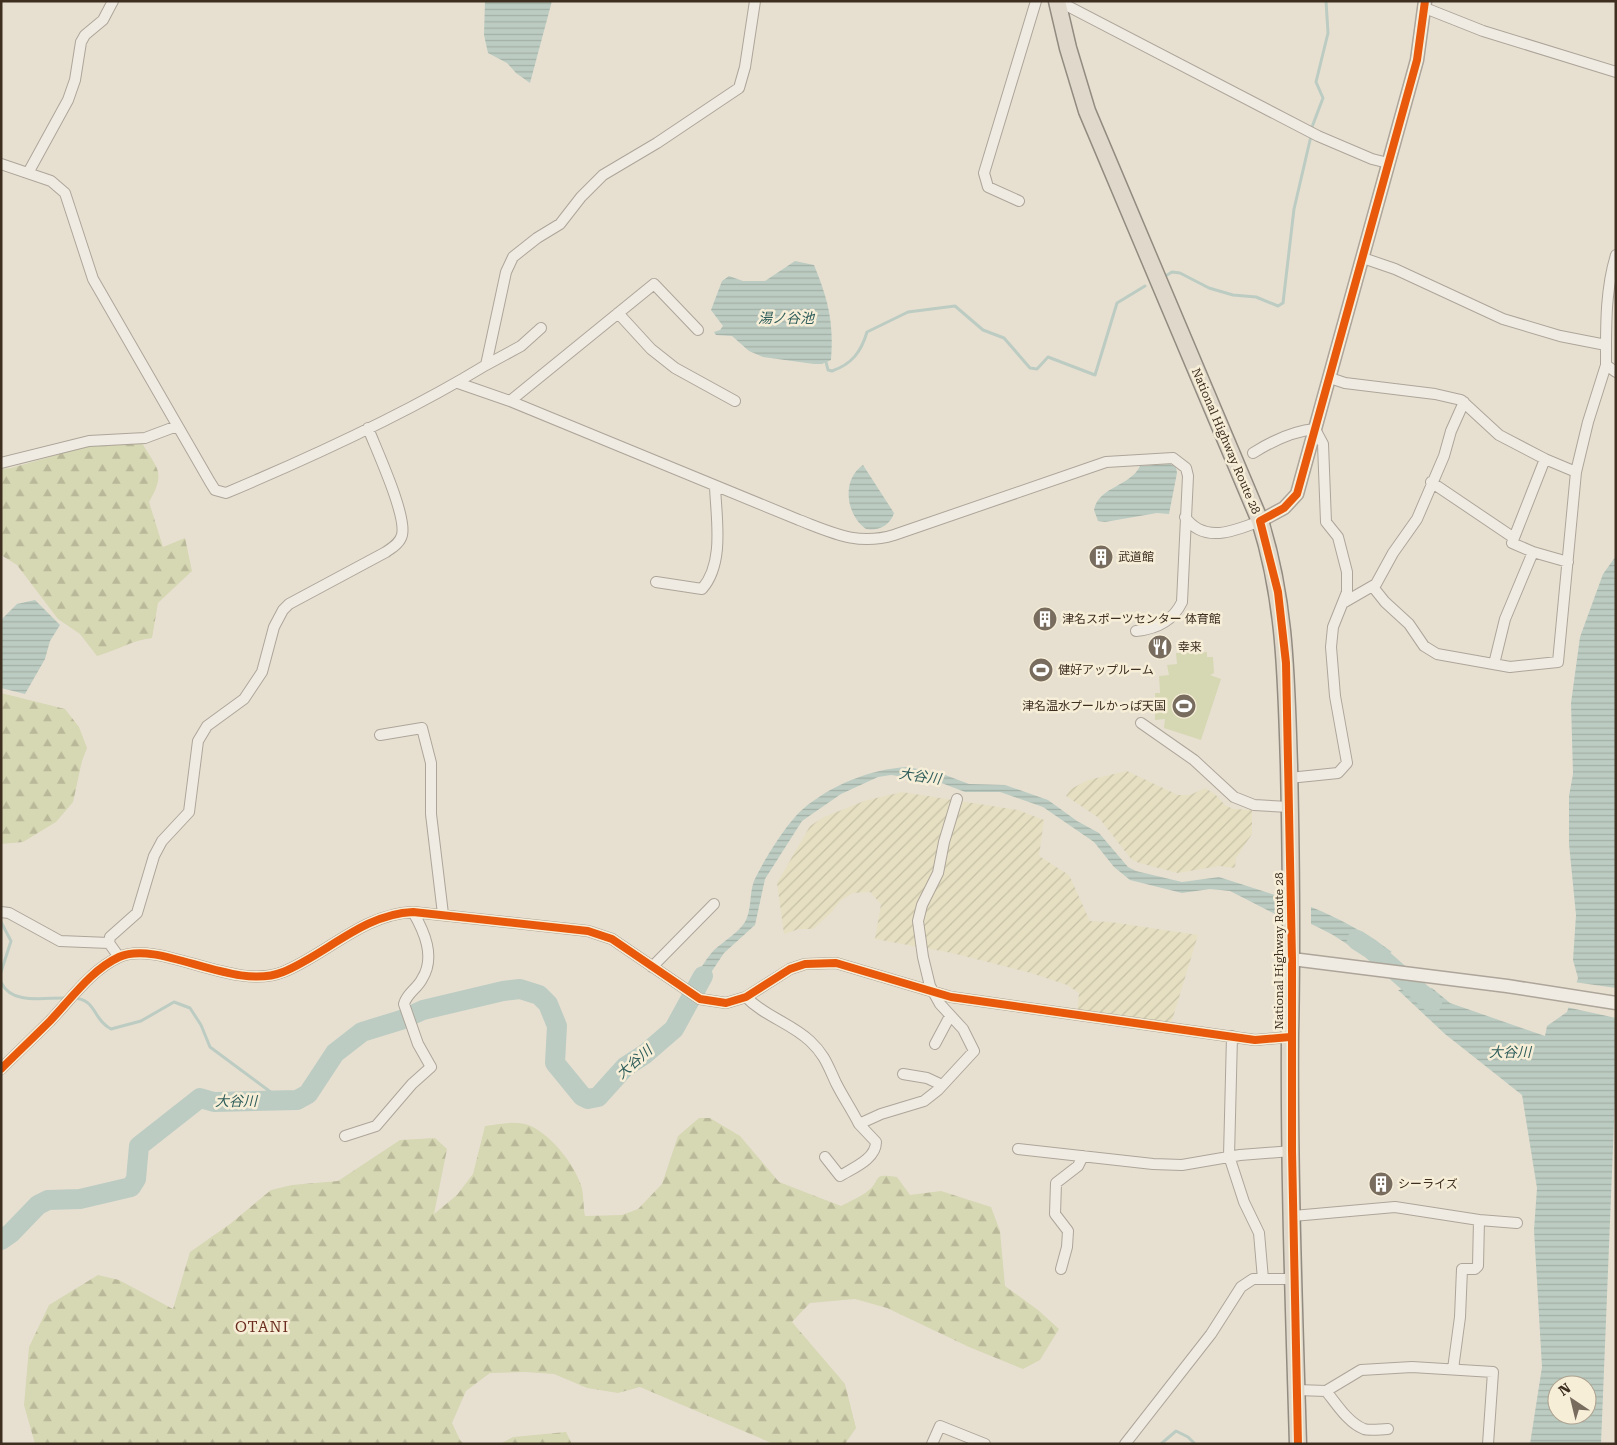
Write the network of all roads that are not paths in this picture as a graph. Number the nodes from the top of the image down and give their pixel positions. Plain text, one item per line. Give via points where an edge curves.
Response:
1 (113, 1) edge
2 (755, 1) edge
3 (1036, 1) edge
4 (1057, 1) edge
5 (1425, 5) edge
6 (1616, 72) edge
7 (1388, 163) junction
8 (1, 164) edge
9 (28, 174) junction
10 (1019, 201) dead end
11 (1616, 255) edge
12 (1363, 258) junction
13 (618, 313) junction
14 (541, 328) dead end
15 (698, 330) dead end
16 (1606, 345) junction
17 (486, 365) junction
18 (1606, 365) junction
19 (1616, 372) edge
20 (1330, 378) junction
21 (458, 383) junction
22 (510, 401) junction
23 (735, 402) dead end
24 (1464, 402) junction
25 (177, 426) junction
26 (368, 428) junction
27 (1316, 429) junction
28 (1253, 453) dead end
29 (1545, 459) junction
30 (1, 463) edge
31 (1576, 472) junction
32 (1431, 482) junction
33 (716, 486) junction
34 (1184, 517) junction
35 (1260, 521) junction
36 (1514, 538) junction
37 (1533, 552) junction
38 (1568, 562) junction
39 (656, 582) dead end
40 (1373, 587) junction
41 (1343, 603) junction
42 (1136, 631) dead end
43 (1494, 664) junction
44 (1141, 722) dead end
45 (380, 735) dead end
46 (1289, 778) junction
47 (957, 799) dead end
48 (1289, 807) junction
49 (714, 904) dead end
50 (1, 912) edge
51 (413, 912) junction
52 (443, 914) junction
53 (109, 943) junction
54 (119, 958) junction
55 (1292, 959) junction
56 (652, 967) junction
57 (933, 991) junction
58 (746, 997) junction
59 (1616, 1003) edge
60 (950, 1016) junction
61 (1232, 1036) junction
62 (1290, 1037) junction
63 (935, 1044) dead end
64 (1, 1069) edge
65 (903, 1074) dead end
66 (942, 1085) junction
67 (859, 1124) junction
68 (345, 1136) dead end
69 (1018, 1149) dead end
70 (1292, 1151) junction
71 (1083, 1156) junction
72 (1229, 1156) junction
73 (825, 1157) dead end
74 (1293, 1216) junction
75 (1479, 1220) junction
76 (1517, 1223) dead end
77 (1060, 1269) dead end
78 (1263, 1279) junction
79 (1294, 1280) junction
80 (1453, 1369) junction
81 (1296, 1390) junction
82 (1326, 1391) junction
83 (1388, 1429) dead end
84 (932, 1444) edge
85 (985, 1444) edge
86 (1125, 1444) edge
87 (1298, 1444) edge
88 (1488, 1444) edge

1 - 9 street via 104,20 80,42 75,80 68,100
2 - 17 street via 739,88 603,175 560,224 513,258 506,272
3 - 10 street via 984,172 988,188
4 - 7 street via 1318,136
4 - 35 highway, National Highway Route 28 via 1090,119
5 - 6 street via 1483,30
5 - 7 street via 1417,60
7 - 12 street
8 - 9 street
9 - 25 street via 51,181 65,193 93,279
11 - 16 street via 1610,277
12 - 16 street via 1395,269 1503,319 1560,336
12 - 20 street
13 - 15 street via 654,284
13 - 22 street
13 - 23 street via 651,349 674,368
14 - 17 street via 521,346
16 - 18 street
17 - 21 street
18 - 19 street
18 - 31 street
20 - 24 street via 1345,383 1435,394
20 - 27 street
21 - 22 street
21 - 26 street
22 - 33 street
24 - 29 street via 1499,435
24 - 32 street
25 - 26 street via 215,490 221,493
25 - 30 street via 145,438 89,440
26 - 53 street via 399,510 402,527 399,540 386,552 283,610 274,627 262,672 244,699 207,726 198,741 189,812 162,841 154,856 137,913 113,934
27 - 28 street via 1274,440
27 - 35 street via 1295,497 1284,508
27 - 41 street via 1321,436 1324,453 1326,522 1338,537 1347,572 1347,592
29 - 31 street
29 - 36 street
31 - 38 street
32 - 36 street
32 - 40 street via 1417,519
33 - 34 street via 823,529 865,541 894,536 1106,462 1167,458 1186,468
33 - 39 street via 715,560 709,580 702,589
34 - 35 street via 1200,530 1218,534
34 - 42 street via 1182,602 1178,612 1149,630
35 - 46 highway, National Highway Route 28 via 1283,626
36 - 37 street via 1512,543
37 - 38 street
37 - 43 street via 1505,619
38 - 43 street via 1558,662 1510,667
40 - 41 street
40 - 43 street via 1430,651
41 - 46 street via 1333,627 1331,647 1335,696 1347,763 1338,773
44 - 48 street via 1194,760 1234,797 1254,805
45 - 52 street via 422,728 431,763 431,814
46 - 48 highway, National Highway Route 28
47 - 57 street via 938,873 918,921 923,957
48 - 55 highway, National Highway Route 28
49 - 56 street
50 - 53 street via 9,913 60,941
51 - 52 street
51 - 54 street via 375,920 282,972 260,976 219,971 154,955 133,954
51 - 68 street via 426,934 426,968 422,980 404,1004 431,1067 376,1126
52 - 56 street via 600,934
53 - 54 street
54 - 64 street via 98,972
55 - 59 street
55 - 62 highway, National Highway Route 28
56 - 58 street via 700,999 726,1003
57 - 58 street via 836,963 821,962 790,969
57 - 60 street
57 - 61 street via 990,1003
58 - 67 street via 753,1005 794,1028 820,1052 830,1065
60 - 63 street
60 - 66 street via 967,1034 974,1051
61 - 62 street via 1255,1040
61 - 72 street
62 - 70 highway, National Highway Route 28
65 - 66 street via 927,1078
66 - 67 street via 924,1102
67 - 73 street via 876,1142 869,1157 840,1176
69 - 71 street
70 - 72 street
70 - 74 highway, National Highway Route 28
71 - 72 street via 1154,1164 1182,1164
71 - 77 street via 1078,1166 1056,1183 1055,1214 1068,1231
72 - 78 street via 1244,1202 1259,1233
74 - 75 street via 1395,1207
74 - 79 highway, National Highway Route 28
75 - 76 street
75 - 80 street via 1478,1266 1462,1269
78 - 79 street
78 - 86 street via 1241,1287 1211,1334
79 - 81 highway, National Highway Route 28
80 - 82 street via 1361,1370
80 - 88 street via 1493,1372
81 - 82 street
81 - 87 highway, National Highway Route 28
82 - 83 street via 1361,1427
84 - 85 street via 940,1426

